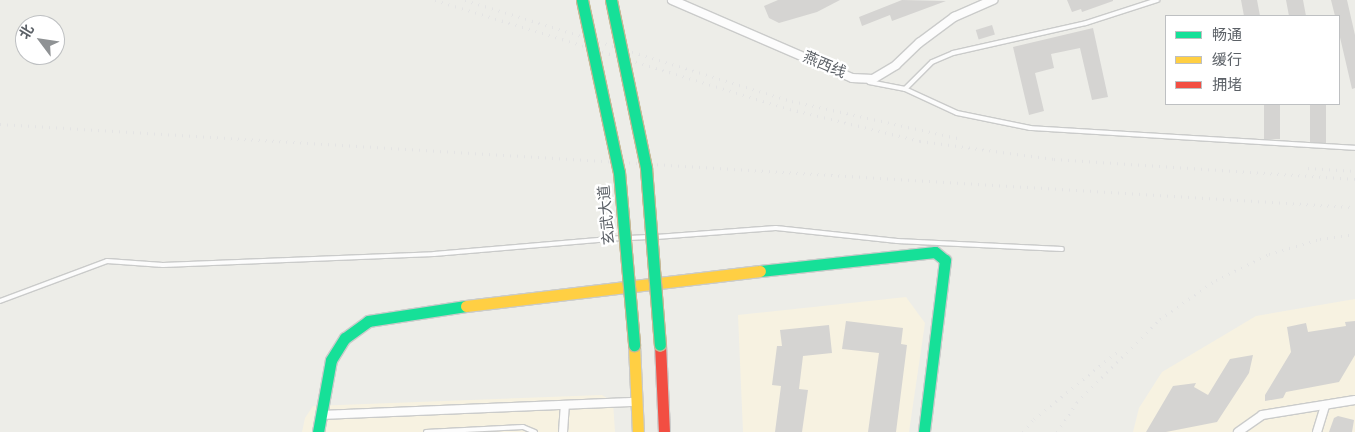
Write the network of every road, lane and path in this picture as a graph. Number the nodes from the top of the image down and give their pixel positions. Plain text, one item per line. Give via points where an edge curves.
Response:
1 (582, 0) edge
2 (611, 0) edge
3 (672, 0) edge
4 (991, 0) edge
5 (1157, 0) edge
6 (852, 78) junction
7 (905, 90) junction
8 (1355, 148) edge
9 (944, 242) junction
10 (1062, 249) dead end
11 (942, 255) junction
12 (0, 300) edge
13 (1355, 400) edge
14 (637, 402) junction
15 (1324, 405) junction
16 (564, 406) junction
17 (321, 415) junction
18 (638, 430) edge
19 (318, 432) edge
20 (426, 432) edge
21 (535, 432) edge
22 (563, 432) edge
23 (665, 432) edge
24 (924, 432) edge
25 (1238, 432) edge
26 (1317, 432) edge

1 - 14 main road, 玄武大道, bridge via 619,172
2 - 23 main road, bridge via 646,168
3 - 6 street, 燕西线
4 - 6 street, 燕西线 via 954,17 896,65 873,78
5 - 7 lane via 1086,23 954,53 932,62
6 - 7 lane
7 - 8 lane via 957,113 1030,128
9 - 10 lane
9 - 11 lane
9 - 12 lane via 896,241 776,228 690,237 597,238 434,254 163,265 107,261
11 - 17 main road via 935,252 604,288 368,321 345,338 331,360
11 - 24 main road via 945,267
13 - 15 street
14 - 16 street
14 - 18 main road, 玄武大道
15 - 25 street via 1262,415
15 - 26 street
16 - 17 street
16 - 22 street
17 - 19 main road
20 - 21 lane via 523,427

